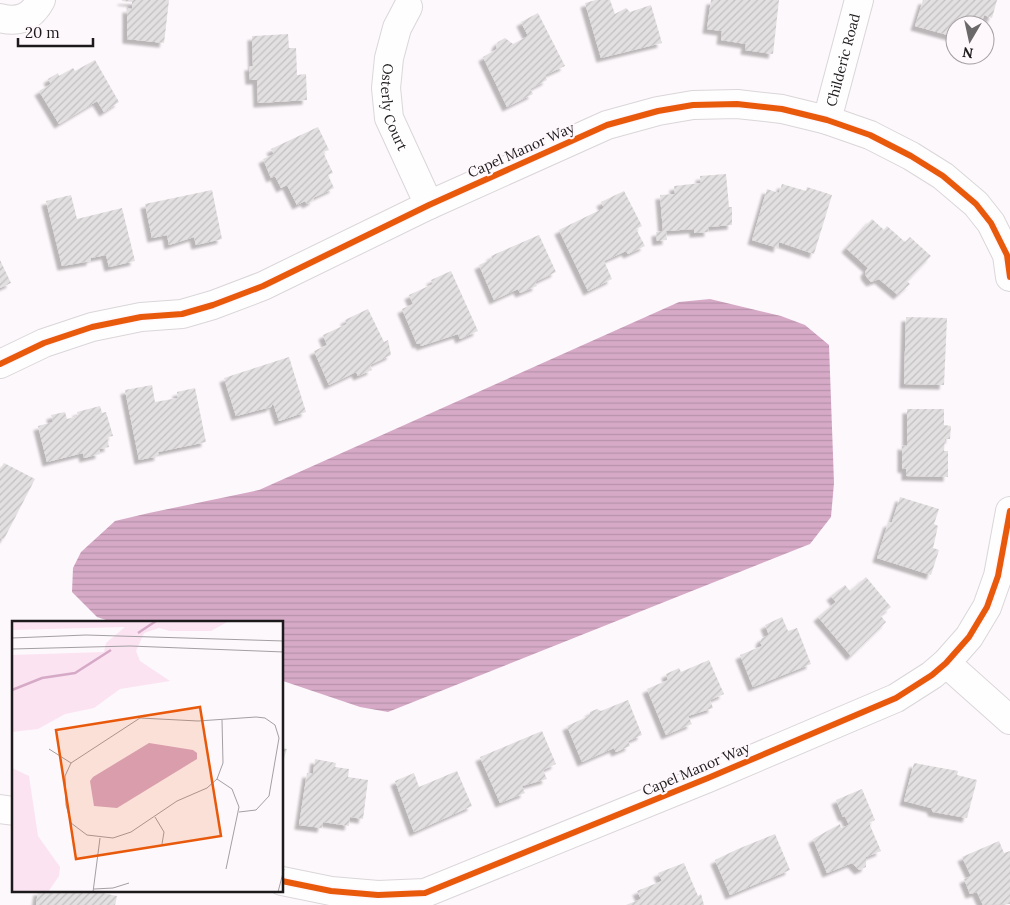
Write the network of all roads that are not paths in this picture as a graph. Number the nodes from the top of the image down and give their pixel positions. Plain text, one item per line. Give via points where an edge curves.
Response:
1 (41, 0) edge
2 (859, 0) edge
3 (408, 7) dead end
4 (0, 18) edge
5 (827, 120) junction
6 (429, 205) junction
7 (1010, 277) edge
8 (0, 364) edge
9 (1010, 511) edge
10 (946, 663) junction
11 (1010, 720) edge
12 (284, 881) edge

1 - 4 street via 29,15 19,19
2 - 5 street, Childeric Road
3 - 6 street, Osterly Court via 397,28 388,58 389,118
5 - 6 street, Capel Manor Way via 782,108 737,104 693,105 658,111 607,126
5 - 7 street, Capel Manor Way via 870,135 912,156 943,176 976,204 991,222 1007,255
6 - 8 street, Capel Manor Way via 264,286 213,305 182,314 141,317 92,328 44,343
9 - 10 street, Capel Manor Way via 998,576 987,608 969,637
10 - 11 street
10 - 12 street, Capel Manor Way via 896,698 425,893 378,895 341,892

